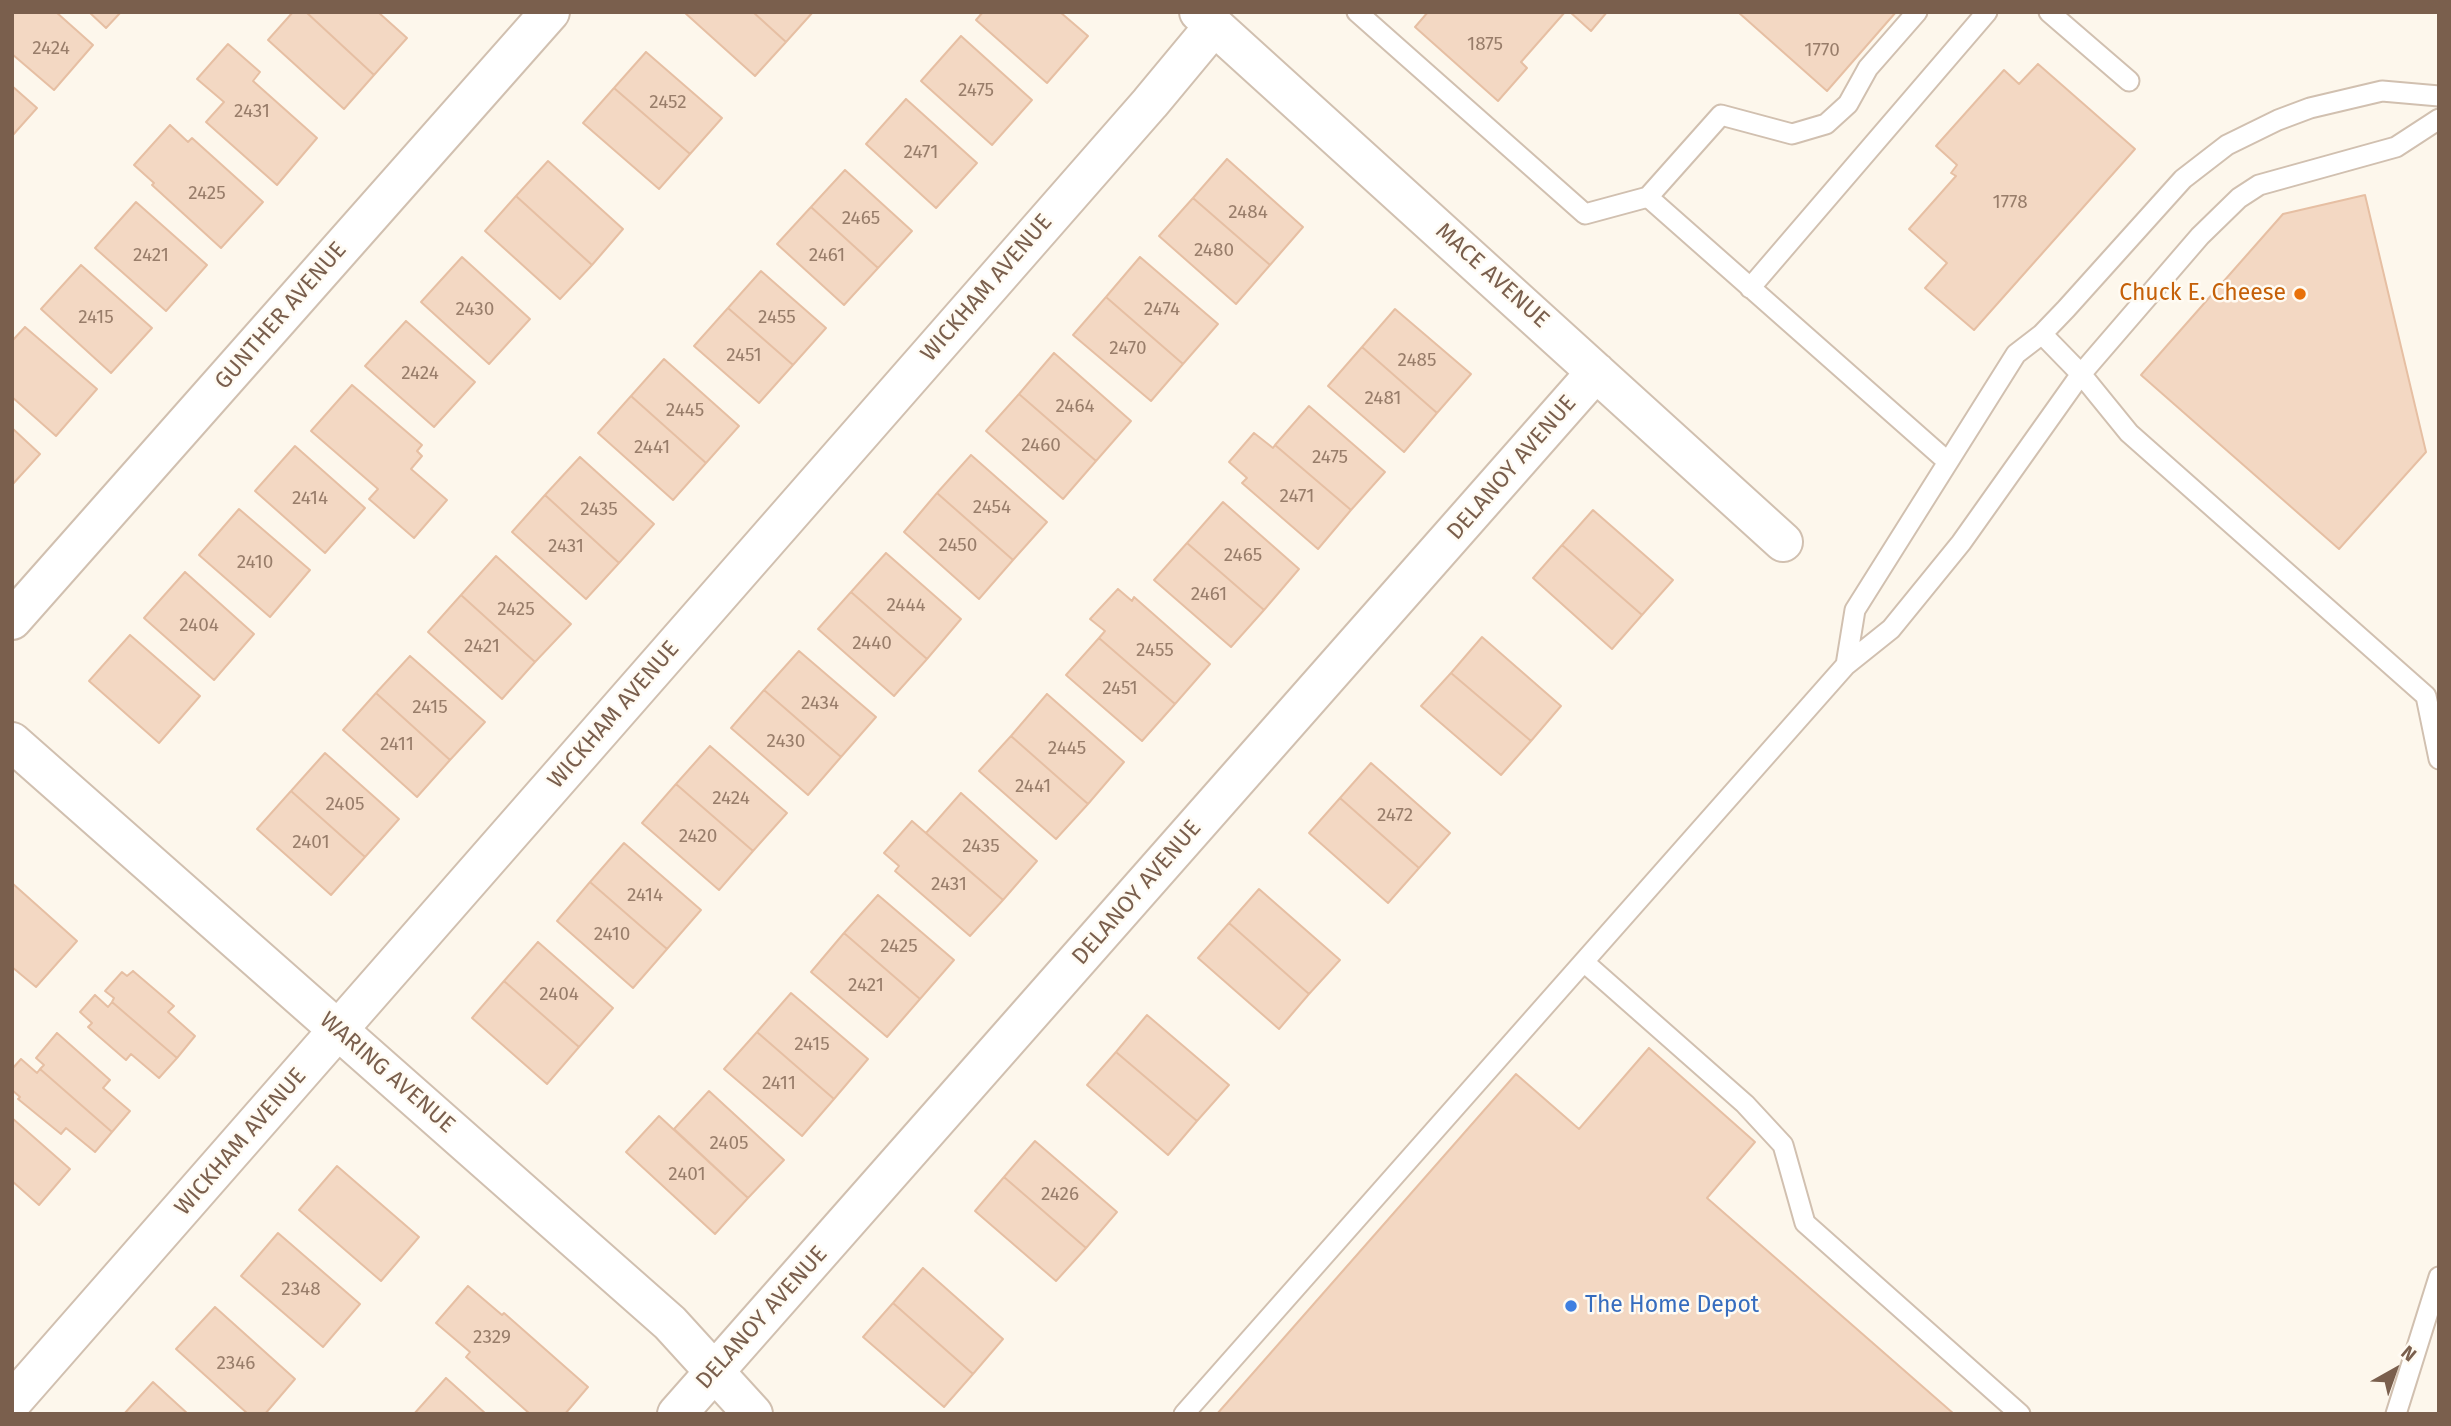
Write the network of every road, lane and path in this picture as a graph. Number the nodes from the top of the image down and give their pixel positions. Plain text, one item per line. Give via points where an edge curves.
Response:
1 (550, 12) edge
2 (1357, 12) edge
3 (1917, 12) edge
4 (1987, 12) edge
5 (2049, 12) edge
6 (1207, 19) edge
7 (2129, 81) dead end
8 (2439, 96) edge
9 (2439, 119) edge
10 (1648, 197) junction
11 (1750, 288) junction
12 (2042, 334) junction
13 (1597, 372) junction
14 (2081, 374) junction
15 (1948, 462) junction
16 (1783, 542) dead end
17 (12, 620) edge
18 (1846, 665) junction
19 (12, 742) edge
20 (2439, 759) edge
21 (1584, 962) junction
22 (339, 1030) junction
23 (2439, 1277) edge
24 (713, 1372) junction
25 (12, 1402) edge
26 (677, 1414) edge
27 (753, 1414) edge
28 (1184, 1414) edge
29 (2020, 1414) edge
30 (2396, 1414) edge

1 - 17 street, GUNTHER AVENUE
2 - 10 lane via 1585,214
3 - 10 lane via 1868,68 1849,103 1826,124 1792,134 1721,115
4 - 11 lane
5 - 7 lane
6 - 13 street, MACE AVENUE
6 - 22 street, WICKHAM AVENUE via 1141,113
8 - 12 lane via 2382,91 2310,108 2227,145 2183,179
9 - 14 lane via 2396,147 2279,178 2239,198 2200,236
10 - 11 lane
11 - 15 lane
12 - 14 lane
12 - 15 lane via 2016,354
13 - 16 street, MACE AVENUE
13 - 24 street, DELANOY AVENUE
14 - 18 lane via 1961,543 1891,629
14 - 20 lane via 2129,433 2426,696
15 - 18 lane via 1855,611
18 - 21 lane
19 - 22 street, WARING AVENUE
21 - 28 lane
21 - 29 lane via 1745,1104 1783,1145 1805,1223
22 - 24 street, WARING AVENUE via 670,1323
22 - 25 street, WICKHAM AVENUE
23 - 30 lane
24 - 26 street, DELANOY AVENUE
24 - 27 street, WARING AVENUE

